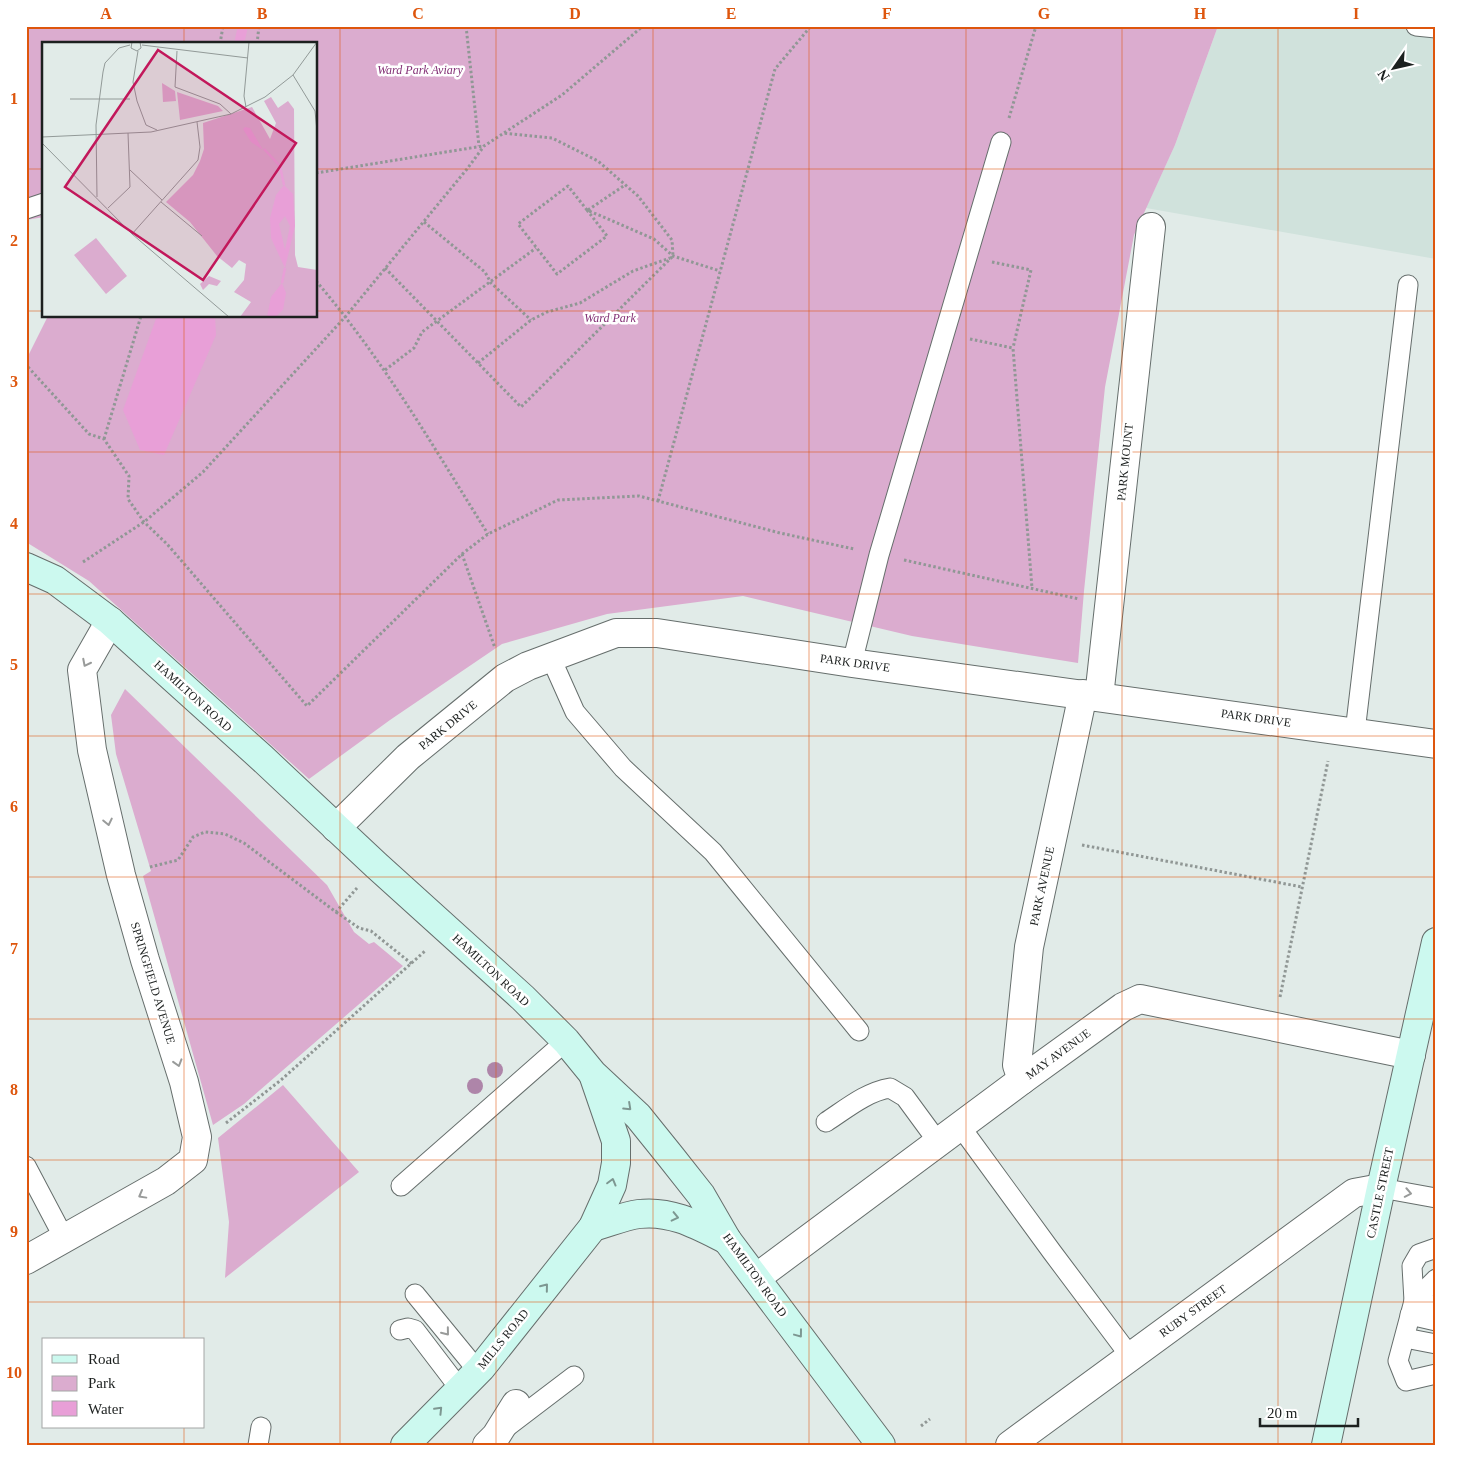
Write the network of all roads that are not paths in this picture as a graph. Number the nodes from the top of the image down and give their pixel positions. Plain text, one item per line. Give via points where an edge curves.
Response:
1 (1416, 26) edge
2 (1436, 28) edge
3 (1001, 142) road end
4 (42, 204) edge
5 (26, 208) edge
6 (1151, 227) dead end
7 (1408, 285) dead end
8 (26, 567) edge
9 (110, 621) junction
10 (550, 656) junction
11 (852, 663) junction
12 (1091, 696) junction
13 (1344, 730) junction
14 (1436, 744) edge
15 (336, 828) junction
16 (1436, 942) edge
17 (859, 1031) dead end
18 (566, 1041) junction
19 (1411, 1055) junction
20 (593, 1074) junction
21 (1022, 1080) junction
22 (826, 1122) dead end
23 (960, 1126) junction
24 (938, 1142) junction
25 (26, 1166) edge
26 (401, 1186) dead end
27 (1381, 1188) junction
28 (1436, 1198) edge
29 (593, 1227) junction
30 (64, 1238) junction
31 (728, 1240) junction
32 (1436, 1248) edge
33 (26, 1260) edge
34 (756, 1278) junction
35 (1436, 1280) edge
36 (415, 1294) dead end
37 (1436, 1306) edge
38 (1412, 1308) junction
39 (1436, 1321) edge
40 (400, 1330) dead end
41 (1405, 1338) junction
42 (1436, 1344) edge
43 (1130, 1356) junction
44 (1436, 1374) edge
45 (574, 1376) dead end
46 (469, 1380) junction
47 (516, 1404) dead end
48 (496, 1442) edge
49 (405, 1445) edge
50 (881, 1445) edge
51 (1010, 1445) edge
52 (1326, 1445) edge

1 - 2 lane
3 - 11 lane via 879,555
4 - 5 lane
6 - 12 street, PARK MOUNT via 1109,605
7 - 13 lane
8 - 9 main road, HAMILTON ROAD via 55,580
9 - 15 main road, HAMILTON ROAD
9 -> 30 street, SPRINGFIELD AVENUE via 82,670 92,750 121,875 184,1082 197,1137 193,1160 166,1181
10 - 11 street, PARK DRIVE via 616,634 657,633
10 - 15 street, PARK DRIVE via 506,678 408,758
10 - 17 lane via 575,712 624,768 712,852
11 - 12 street, PARK DRIVE
12 - 13 street, PARK DRIVE
12 - 21 street, PARK AVENUE via 1052,839 1029,947 1017,1064
13 - 14 street, PARK DRIVE
15 - 18 main road, HAMILTON ROAD
16 - 19 main road, CASTLE STREET
18 - 20 main road, HAMILTON ROAD
18 - 26 lane
19 - 21 street, MAY AVENUE via 1140,999 1123,1007
19 - 27 main road, CASTLE STREET
29 -> 20 main road, MILLS ROAD via 612,1185 616,1163 616,1141
20 -> 31 main road, HAMILTON ROAD via 638,1116 701,1195
21 - 23 street, MAY AVENUE
22 - 24 lane via 878,1090 890,1088 904,1097
23 - 24 street, MAY AVENUE
23 - 43 lane
24 - 34 street, MAY AVENUE
25 - 30 lane
27 -> 28 lane
27 - 43 street, RUBY STREET via 1354,1192
27 - 52 main road, CASTLE STREET
29 -> 31 main road via 638,1214 660,1213 686,1219
46 -> 29 main road, MILLS ROAD
30 - 33 street, SPRINGFIELD AVENUE
31 - 34 main road, HAMILTON ROAD
32 - 38 lane via 1419,1254 1412,1266
34 -> 50 main road, HAMILTON ROAD
35 - 38 lane
36 -> 46 lane
37 - 38 lane
38 - 39 lane
38 - 41 lane
40 - 46 lane via 415,1330
41 - 42 lane
41 - 44 lane via 1398,1361 1406,1381
43 - 51 street, RUBY STREET
45 - 48 lane
49 -> 46 main road, MILLS ROAD
47 - 48 street

